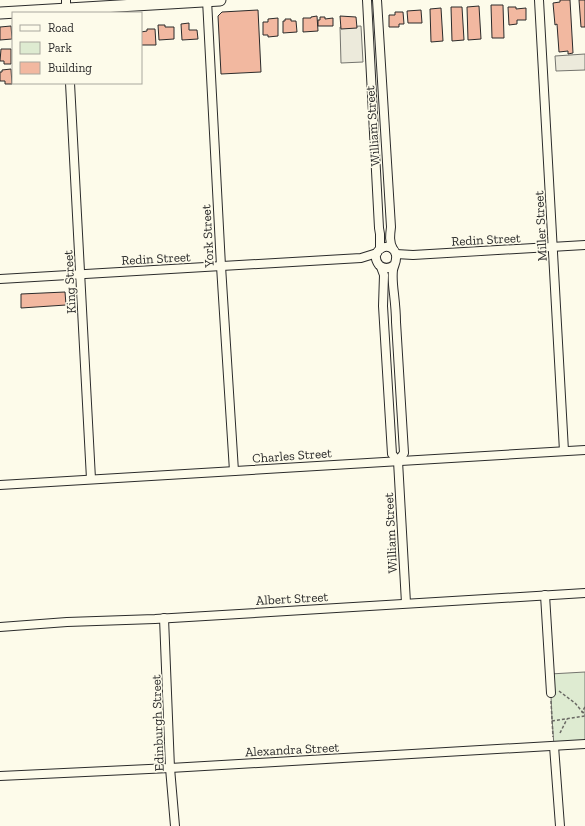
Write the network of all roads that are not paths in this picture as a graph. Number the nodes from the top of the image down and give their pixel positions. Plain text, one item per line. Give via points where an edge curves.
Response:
1 (207, 0) edge
2 (220, 0) edge
3 (367, 0) edge
4 (377, 0) edge
5 (539, 0) edge
6 (66, 7) edge
7 (0, 13) edge
8 (70, 84) edge
9 (585, 245) edge
10 (553, 247) junction
11 (378, 251) junction
12 (395, 257) junction
13 (361, 258) junction
14 (379, 265) junction
15 (221, 266) junction
16 (80, 274) junction
17 (0, 279) edge
18 (585, 450) edge
19 (564, 451) junction
20 (398, 461) junction
21 (234, 471) junction
22 (91, 479) junction
23 (0, 485) edge
24 (585, 593) edge
25 (545, 595) junction
26 (406, 603) junction
27 (164, 618) junction
28 (0, 627) edge
29 (550, 693) road end
30 (585, 744) edge
31 (554, 746) junction
32 (170, 768) junction
33 (0, 776) edge
34 (174, 826) edge
35 (560, 826) edge

1 - 2 main road
1 - 6 main road
1 - 15 street, York Street
3 - 11 street, William Street via 380,234
4 - 12 street, William Street via 390,239
5 - 10 street, Miller Street
6 - 7 main road
8 - 16 street, King Street
9 - 10 street, Redin Street
10 - 12 street, Redin Street
10 - 19 street, Miller Street
11 - 12 street via 387,247
11 - 13 street, Redin Street
11 - 14 street via 376,260
12 - 14 street via 387,268
12 - 20 street, William Street via 392,275 404,453
13 - 14 street, Redin Street
13 - 15 street, Redin Street
14 - 20 street, William Street via 384,275 383,306 392,454
15 - 16 street, Redin Street
15 - 21 street, York Street
16 - 17 street, Redin Street
16 - 22 street, King Street
18 - 19 street, Charles Street
19 - 20 street, Charles Street
20 - 21 street, Charles Street
20 - 26 street, William Street
21 - 22 street, Charles Street
22 - 23 street, Charles Street
24 - 25 street, Albert Street
25 - 26 street, Albert Street
25 - 29 street
26 - 27 street, Albert Street
27 - 28 street, Albert Street
27 - 32 street, Edinburgh Street
30 - 31 street, Alexandra Street
31 - 32 street, Alexandra Street
31 - 35 street
32 - 33 street, Alexandra Street
32 - 34 street, Edinburgh Street

